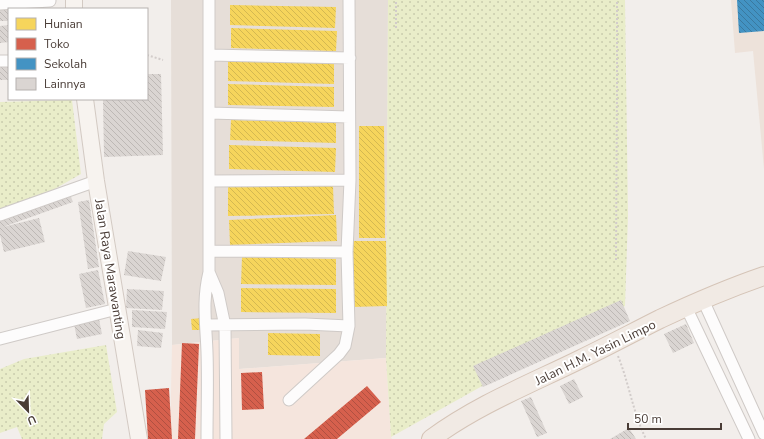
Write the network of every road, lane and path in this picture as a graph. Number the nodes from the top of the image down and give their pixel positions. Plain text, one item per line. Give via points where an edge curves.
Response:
1 (210, 0) edge
2 (349, 0) edge
3 (396, 0) edge
4 (616, 0) edge
5 (50, 3) edge
6 (0, 4) edge
7 (396, 28) dead end
8 (148, 55) edge
9 (209, 55) junction
10 (350, 58) junction
11 (163, 60) dead end
12 (85, 100) edge
13 (209, 113) junction
14 (349, 117) junction
15 (350, 180) junction
16 (96, 181) junction
17 (210, 181) junction
18 (0, 215) edge
19 (209, 251) junction
20 (347, 252) junction
21 (616, 260) dead end
22 (209, 272) junction
23 (764, 276) edge
24 (703, 300) junction
25 (686, 307) junction
26 (117, 309) junction
27 (206, 325) junction
28 (225, 326) junction
29 (349, 326) junction
30 (0, 339) edge
31 (614, 343) junction
32 (207, 352) junction
33 (225, 352) junction
34 (289, 400) dead end
35 (764, 434) edge
36 (139, 439) edge
37 (207, 439) edge
38 (226, 439) edge
39 (431, 439) edge
40 (646, 439) edge
41 (749, 439) edge

1 - 9 street
2 - 10 street
3 - 7 path
4 - 21 path
5 - 6 street
8 - 11 path
9 - 10 street
9 - 13 street
10 - 14 street
12 - 16 street, Jalan Raya Marawanting
13 - 14 street
13 - 17 street
14 - 15 street
15 - 17 street
15 - 20 street
16 - 18 street
16 - 26 street, Jalan Raya Marawanting
17 - 19 street
19 - 20 street
19 - 22 street
20 - 29 street
22 - 27 street via 204,294
22 - 28 street via 218,293
23 - 24 main road, Jalan H.M. Yasin Limpo
24 - 25 main road, Jalan H.M. Yasin Limpo
24 - 35 street
25 - 31 main road, Jalan H.M. Yasin Limpo
25 - 41 street
26 - 30 street
26 - 36 street, Jalan Raya Marawanting
27 - 28 street
27 - 32 street
28 - 29 street
28 - 33 street
29 - 34 street via 345,346 339,354
31 - 39 main road, Jalan H.M. Yasin Limpo via 476,410
31 - 40 path via 626,374 640,428
32 - 33 street
32 - 37 street
33 - 38 street

